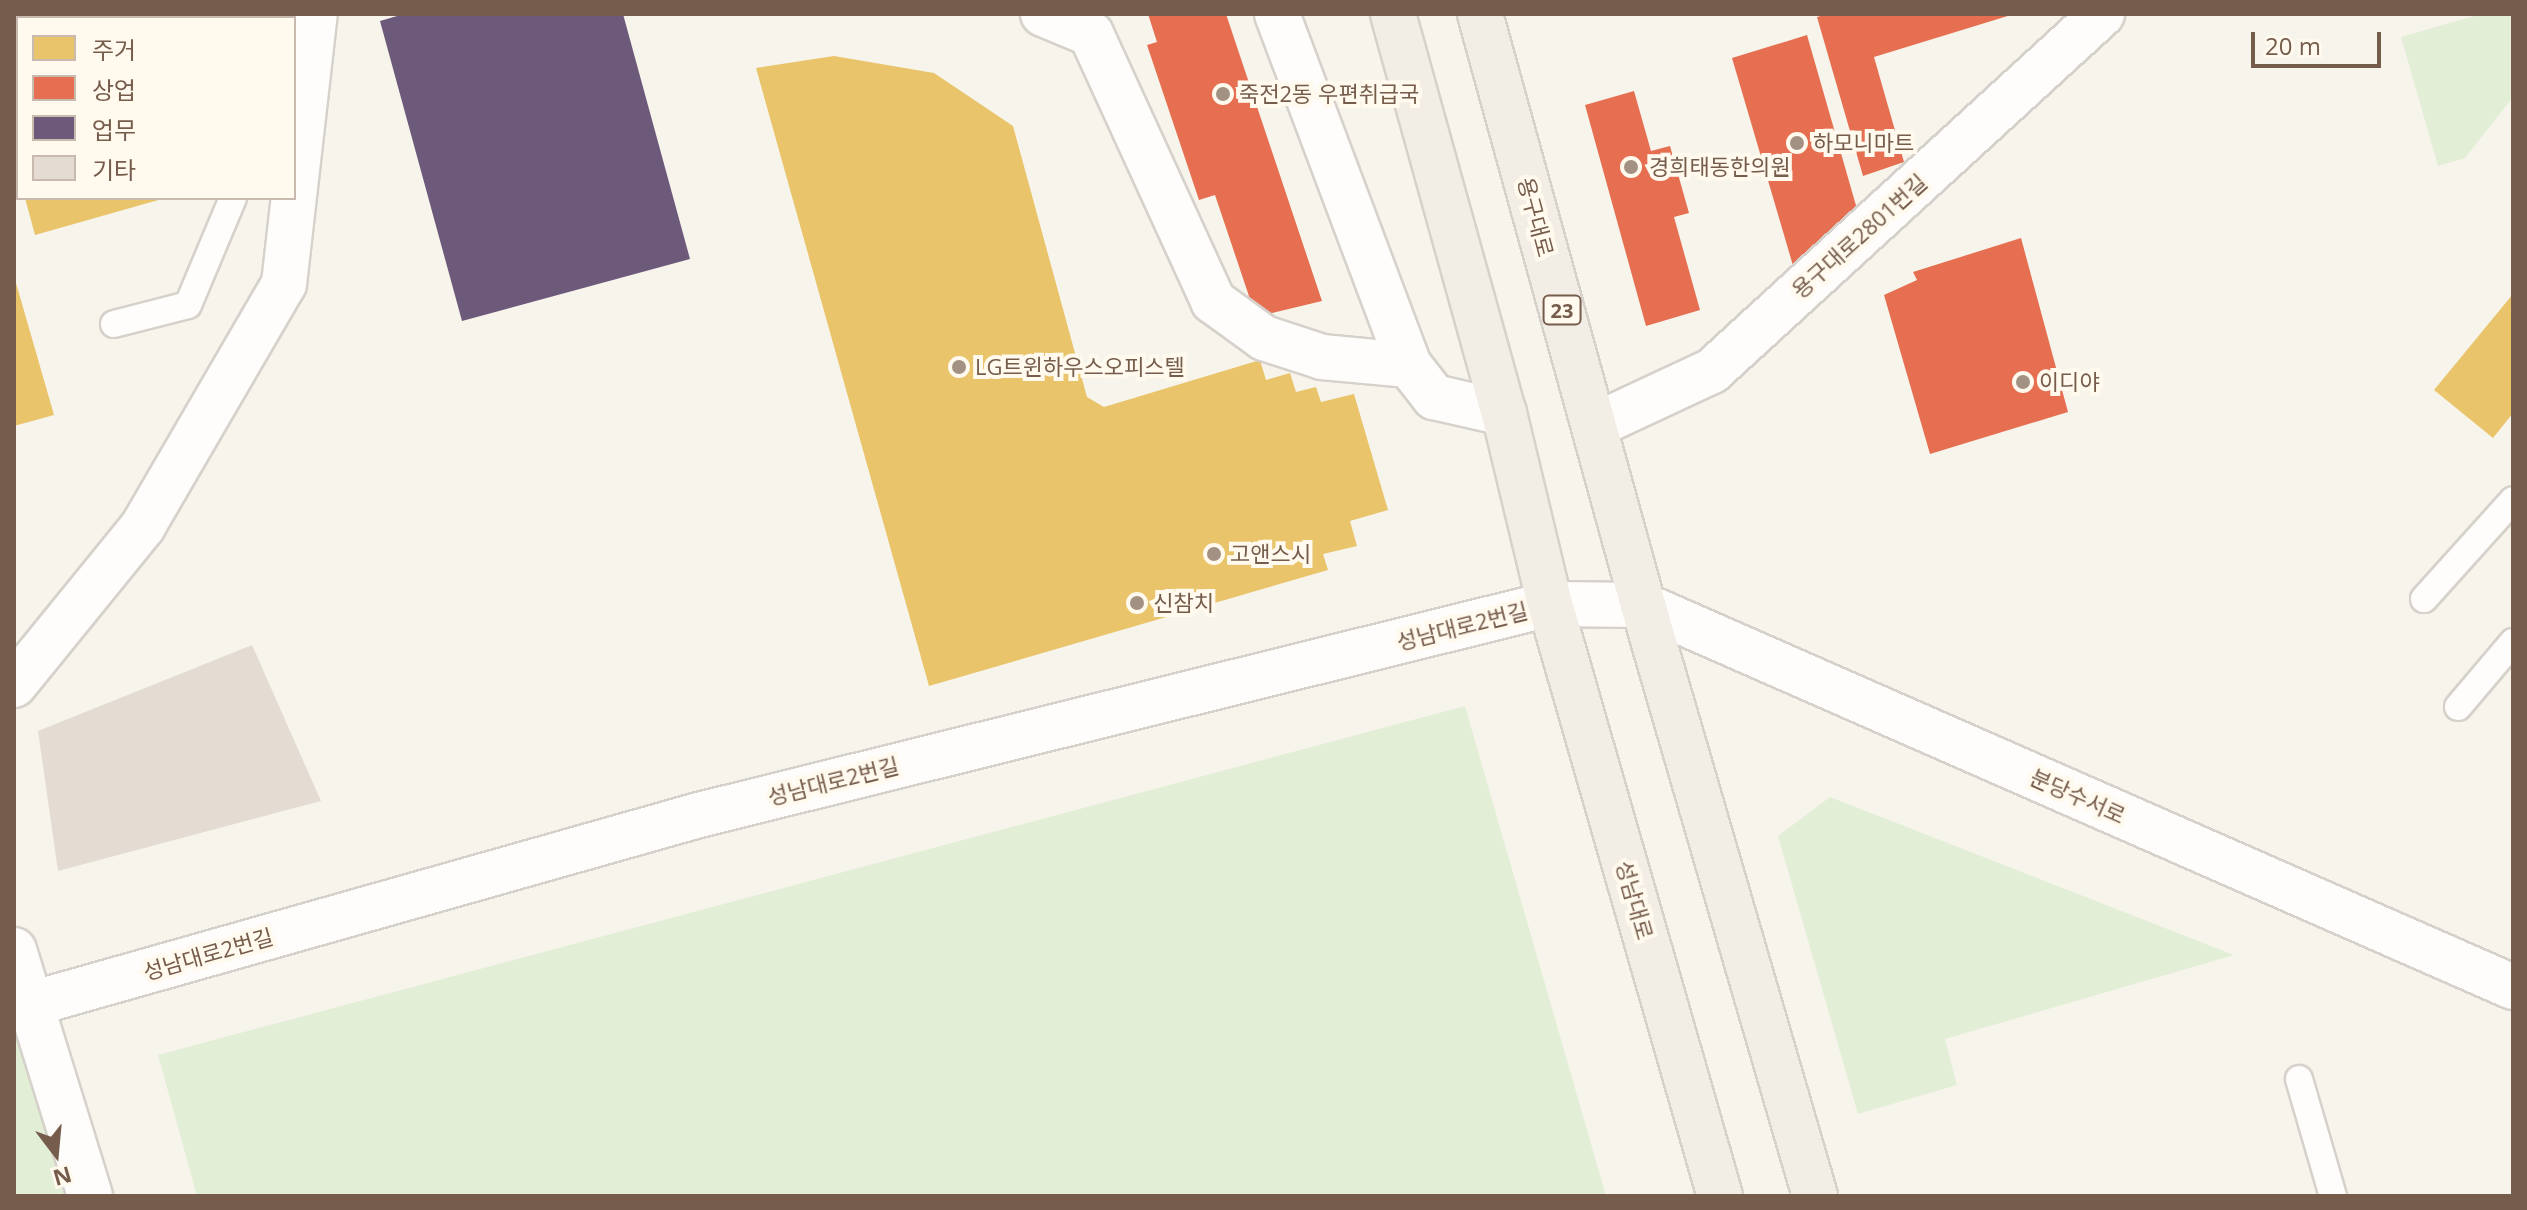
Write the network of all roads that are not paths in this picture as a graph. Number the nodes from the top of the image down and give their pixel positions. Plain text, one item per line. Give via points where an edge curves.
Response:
1 (315, 14) edge
2 (1043, 14) edge
3 (1277, 14) edge
4 (1393, 14) edge
5 (1480, 14) edge
6 (2102, 14) edge
7 (296, 179) edge
8 (232, 200) edge
9 (294, 200) edge
10 (114, 324) dead end
11 (1409, 365) junction
12 (1504, 413) junction
13 (1594, 426) junction
14 (2513, 500) edge
15 (2424, 599) dead end
16 (1550, 604) junction
17 (1643, 605) junction
18 (2513, 642) edge
19 (14, 685) edge
20 (2458, 707) dead end
21 (14, 950) edge
22 (2513, 987) edge
23 (31, 1004) junction
24 (2299, 1079) dead end
25 (90, 1196) edge
26 (1720, 1196) edge
27 (1815, 1196) edge
28 (2333, 1196) edge

1 - 7 street
2 - 11 street via 1091,34 1213,301 1264,338 1322,357
3 - 11 street
4 - 12 main road
5 - 13 main road, 용구대로 / 23
6 - 13 street, 용구대로2801번길 via 1712,371
8 - 10 lane via 188,305
9 - 19 street via 284,284 143,526
11 - 12 street via 1434,397
12 - 16 main road
13 - 17 main road, 용구대로 / 23
14 - 15 lane
16 - 17 street, 성남대로2번길
16 - 23 street, 성남대로2번길 via 699,815
16 - 26 main road, 성남대로
17 - 22 street, 분당수서로
17 - 27 main road
18 - 20 lane
21 - 23 street
23 - 25 street
24 - 28 lane

